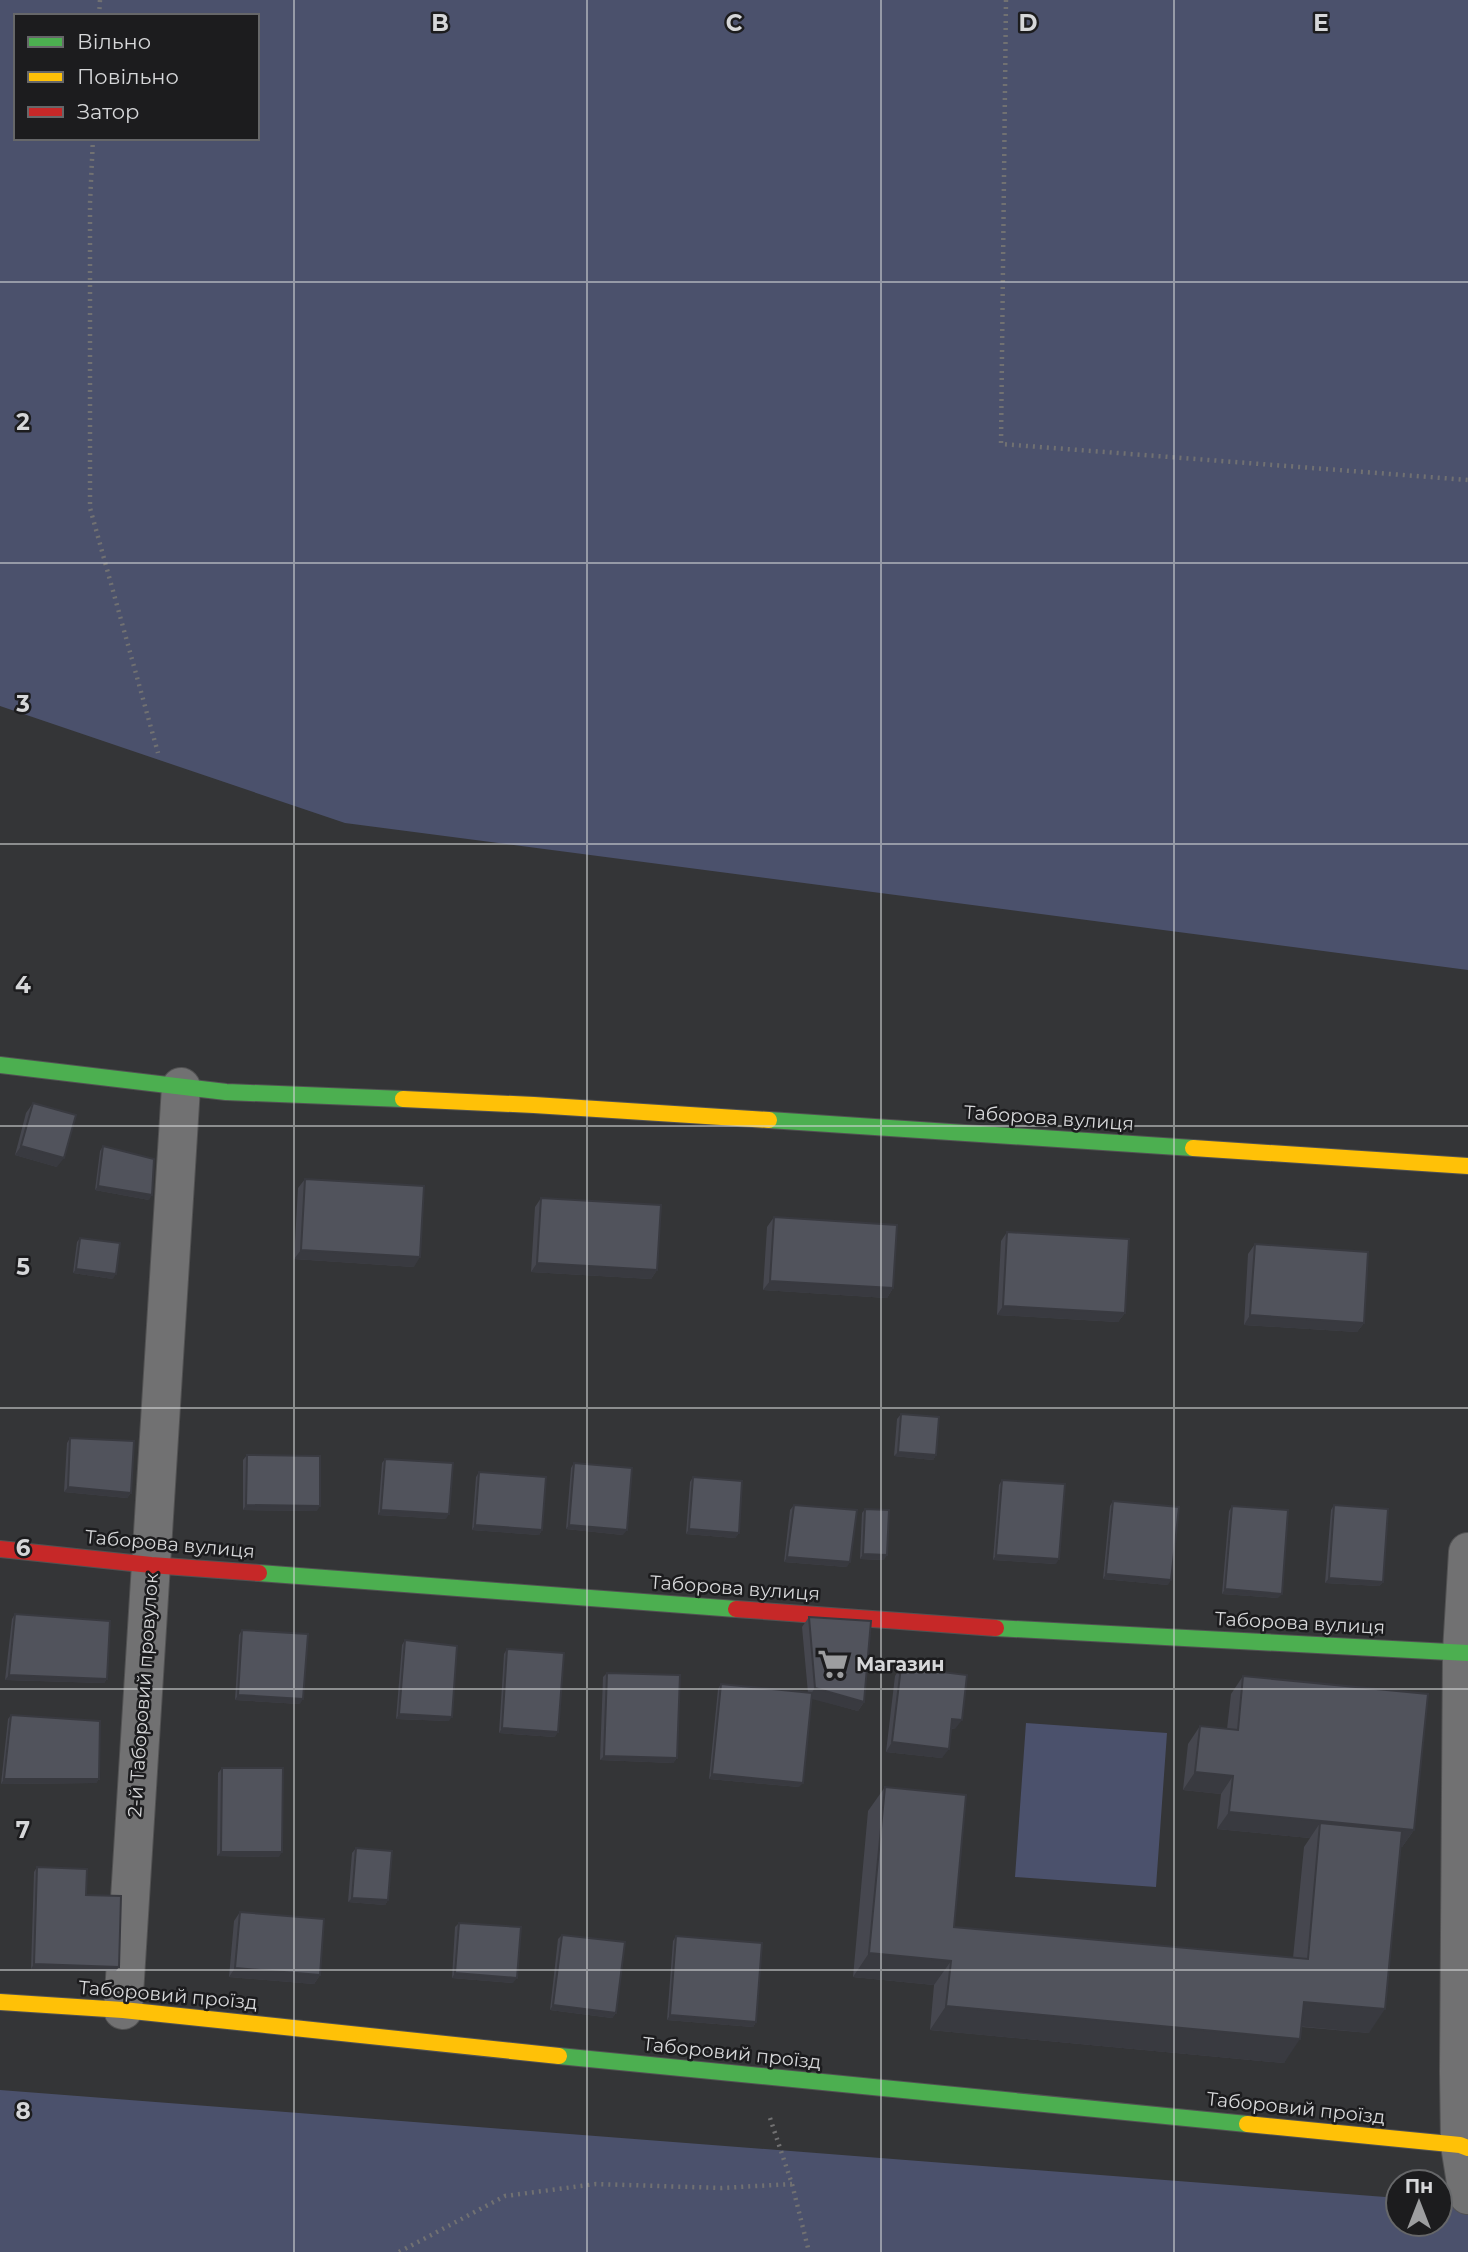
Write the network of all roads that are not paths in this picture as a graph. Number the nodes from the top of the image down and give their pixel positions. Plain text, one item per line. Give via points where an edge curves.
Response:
1 (0, 1065) edge
2 (181, 1087) junction
3 (1468, 1166) edge
4 (0, 1549) edge
5 (1468, 1552) edge
6 (151, 1565) junction
7 (1465, 1653) edge
8 (0, 2002) edge
9 (123, 2010) junction
10 (1464, 2146) edge
11 (1468, 2195) edge

1 - 2 street, Таборова вулиця
2 - 3 street, Таборова вулиця via 534,1105
2 - 6 street, 2-й Таборовий провулок
4 - 6 street, Таборова вулиця
5 - 7 street
6 - 7 street, Таборова вулиця via 1000,1628
6 - 9 street, 2-й Таборовий провулок
7 - 10 street via 1459,2072
8 - 9 street, Таборовий проїзд
9 - 10 street, Таборовий проїзд
10 - 11 street

